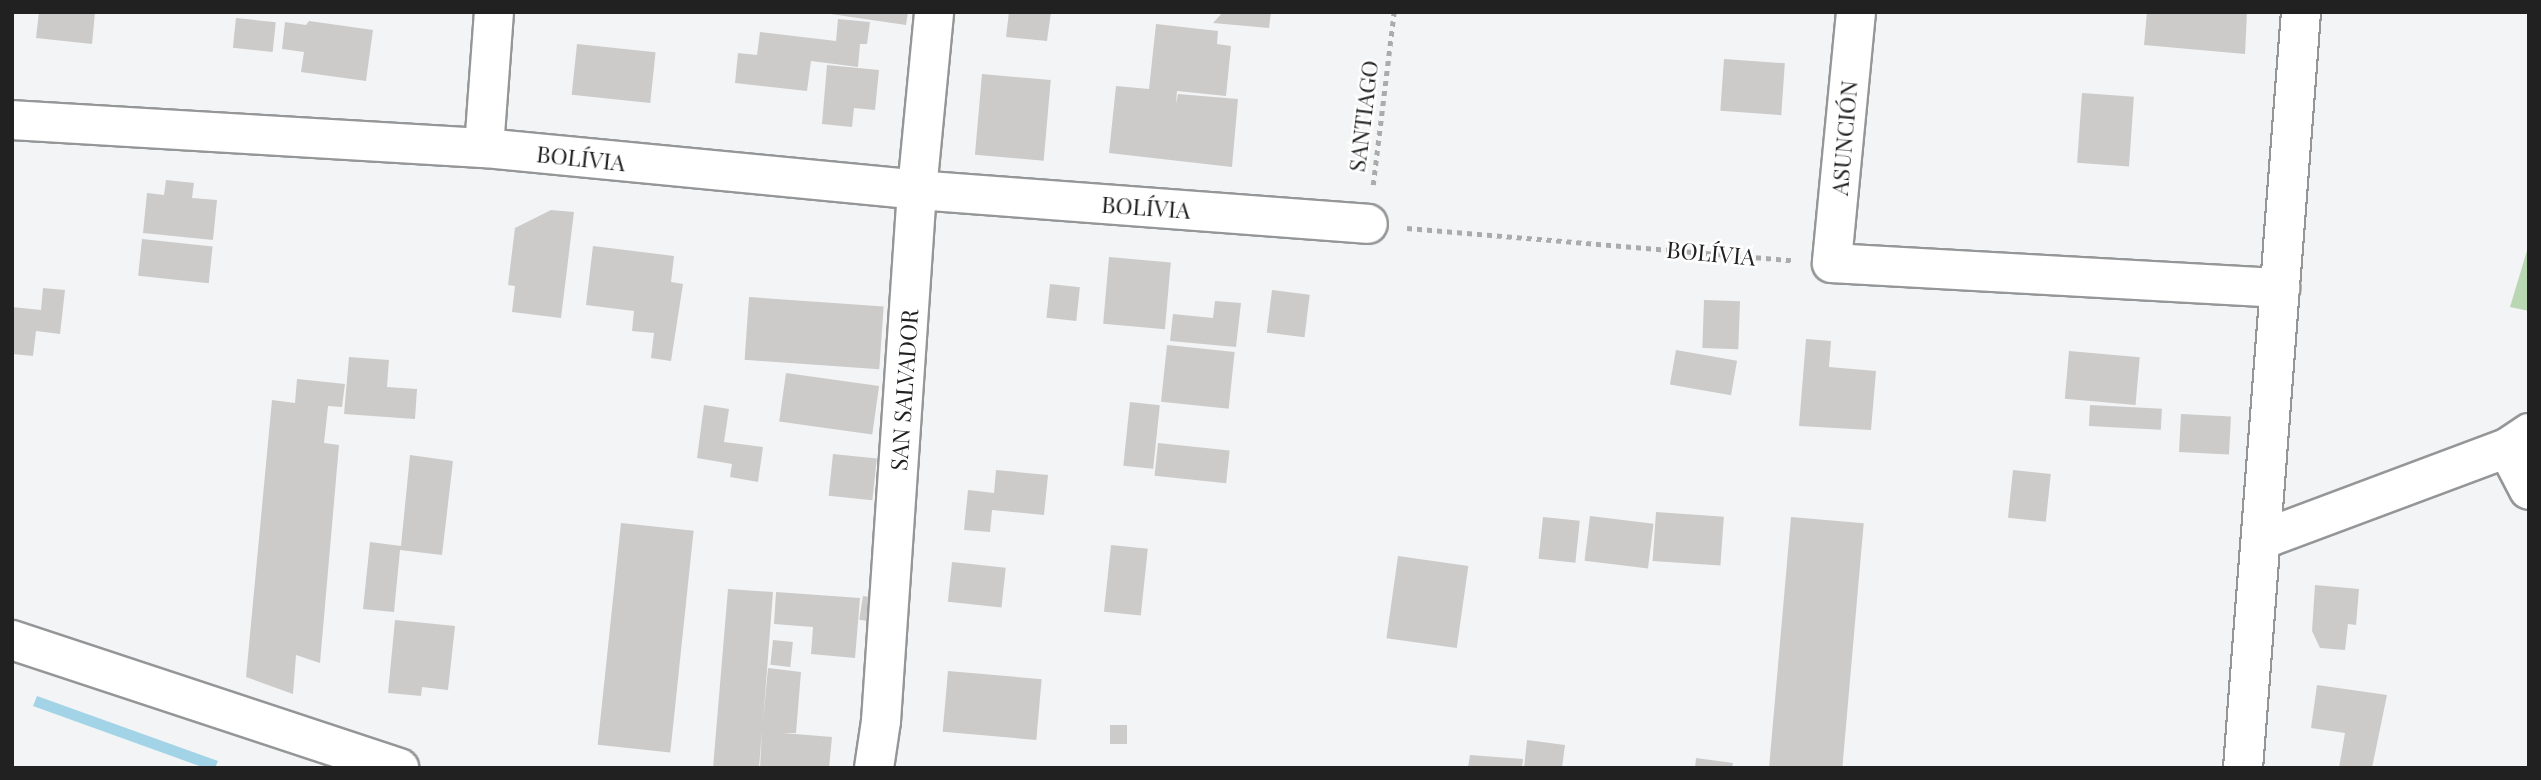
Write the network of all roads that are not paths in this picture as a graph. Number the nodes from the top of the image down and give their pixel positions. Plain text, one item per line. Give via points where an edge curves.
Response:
1 (494, 12) edge
2 (934, 12) edge
3 (1856, 12) edge
4 (2301, 12) edge
5 (12, 120) edge
6 (484, 148) junction
7 (917, 190) junction
8 (1368, 224) road end
9 (2280, 288) junction
10 (2518, 440) edge
11 (2529, 490) edge
12 (2261, 540) junction
13 (12, 640) edge
14 (399, 768) edge
15 (874, 768) edge
16 (2243, 768) edge

1 - 6 street
2 - 7 street, SAN SALVADOR
3 - 9 street, ASUNCIÓN via 1832,263
4 - 9 street
5 - 6 street, BOLÍVIA
6 - 7 street, BOLÍVIA
7 - 8 street, BOLÍVIA
7 - 15 street, SAN SALVADOR
9 - 12 street
10 - 11 street
10 - 12 street
12 - 16 street
13 - 14 street

